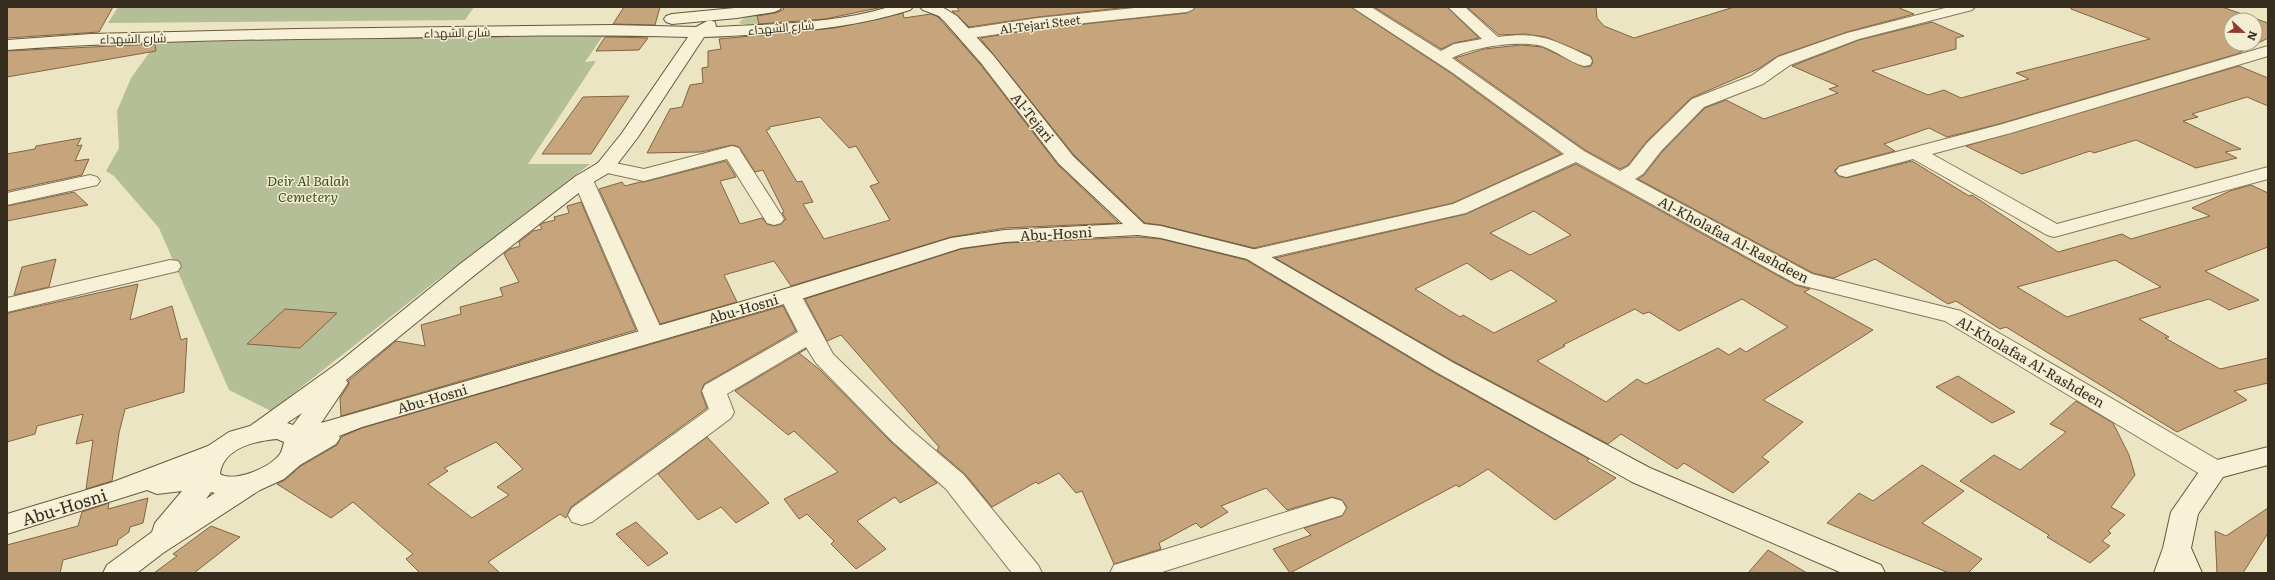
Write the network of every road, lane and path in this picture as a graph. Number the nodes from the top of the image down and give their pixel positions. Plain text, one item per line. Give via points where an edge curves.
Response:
1 (774, 7) edge
2 (904, 7) edge
3 (928, 7) edge
4 (1187, 7) edge
5 (1360, 7) edge
6 (1456, 7) edge
7 (1967, 7) edge
8 (723, 14) junction
9 (699, 32) junction
10 (965, 34) junction
11 (7, 35) edge
12 (1493, 41) junction
13 (7, 45) edge
14 (2268, 51) edge
15 (1441, 57) junction
16 (1584, 61) dead end
17 (1916, 153) junction
18 (1577, 155) junction
19 (605, 167) junction
20 (1846, 171) dead end
21 (2268, 173) edge
22 (1621, 178) junction
23 (583, 180) junction
24 (90, 181) dead end
25 (7, 199) edge
26 (774, 219) dead end
27 (1138, 229) junction
28 (1254, 255) junction
29 (170, 266) dead end
30 (790, 295) junction
31 (7, 305) edge
32 (811, 334) junction
33 (652, 335) junction
34 (346, 368) junction
35 (260, 431) junction
36 (294, 448) junction
37 (217, 452) junction
38 (2268, 456) edge
39 (2214, 470) junction
40 (208, 478) junction
41 (254, 481) junction
42 (122, 489) junction
43 (1332, 508) dead end
44 (582, 515) dead end
45 (7, 524) edge
46 (153, 545) junction
47 (2172, 561) edge
48 (117, 573) edge
49 (1028, 573) edge
50 (1124, 573) edge
51 (1871, 573) edge
52 (2188, 573) edge

1 - 8 street, شارع الشهداء
2 - 9 street, شارع الشهداء via 872,18 779,29
3 - 10 street, Al-Tejari via 944,13
4 - 10 street, Al-Tejari Steet
5 - 15 street, Al-Kholafaa Al-Rashdeen
6 - 12 street
7 - 22 street via 1853,36 1784,61 1757,80 1698,103 1654,147 1636,170
8 - 9 street
8 - 11 street, شارع الشهداء via 630,21 98,28
9 - 13 street, شارع الشهداء via 612,30 304,34 91,39
9 - 19 street via 629,137
10 - 27 street, Al-Tejari via 1066,160
12 - 15 street via 1460,47
12 - 16 street via 1516,39 1546,42
14 - 17 street
15 - 18 street, Al-Kholafaa Al-Rashdeen
17 - 20 street
17 - 21 street via 2054,230
18 - 22 street, Al-Kholafaa Al-Rashdeen
18 - 28 street via 1459,209
19 - 23 street
19 - 26 street via 644,175 732,152
22 - 39 street, Al-Kholafaa Al-Rashdeen via 1804,279 1953,316
23 - 33 street
23 - 34 street
24 - 25 street
27 - 28 street, Abu-Hosni via 1161,232
27 - 30 street, Abu-Hosni via 1005,236 958,242
28 - 51 street via 1444,367 1641,475
29 - 31 street
30 - 32 street
30 - 33 street, Abu-Hosni
32 - 44 street via 714,392 722,412
32 - 49 street via 824,358 901,435 955,482
33 - 36 street, Abu-Hosni via 353,421
34 - 35 street
34 - 36 street
35 - 36 street, Abu-Hosni via 286,430
35 - 37 street, Abu-Hosni via 229,443
36 - 41 street, Abu-Hosni via 269,475
37 - 40 street, Abu-Hosni via 209,462 206,471
37 - 42 street, Abu-Hosni
38 - 39 street
39 - 47 street via 2185,512
40 - 41 street, Abu-Hosni via 214,483 226,486
40 - 42 street, Abu-Hosni
40 - 46 street
41 - 46 street
42 - 45 street, Abu-Hosni
43 - 50 street
46 - 48 street
47 - 52 street

